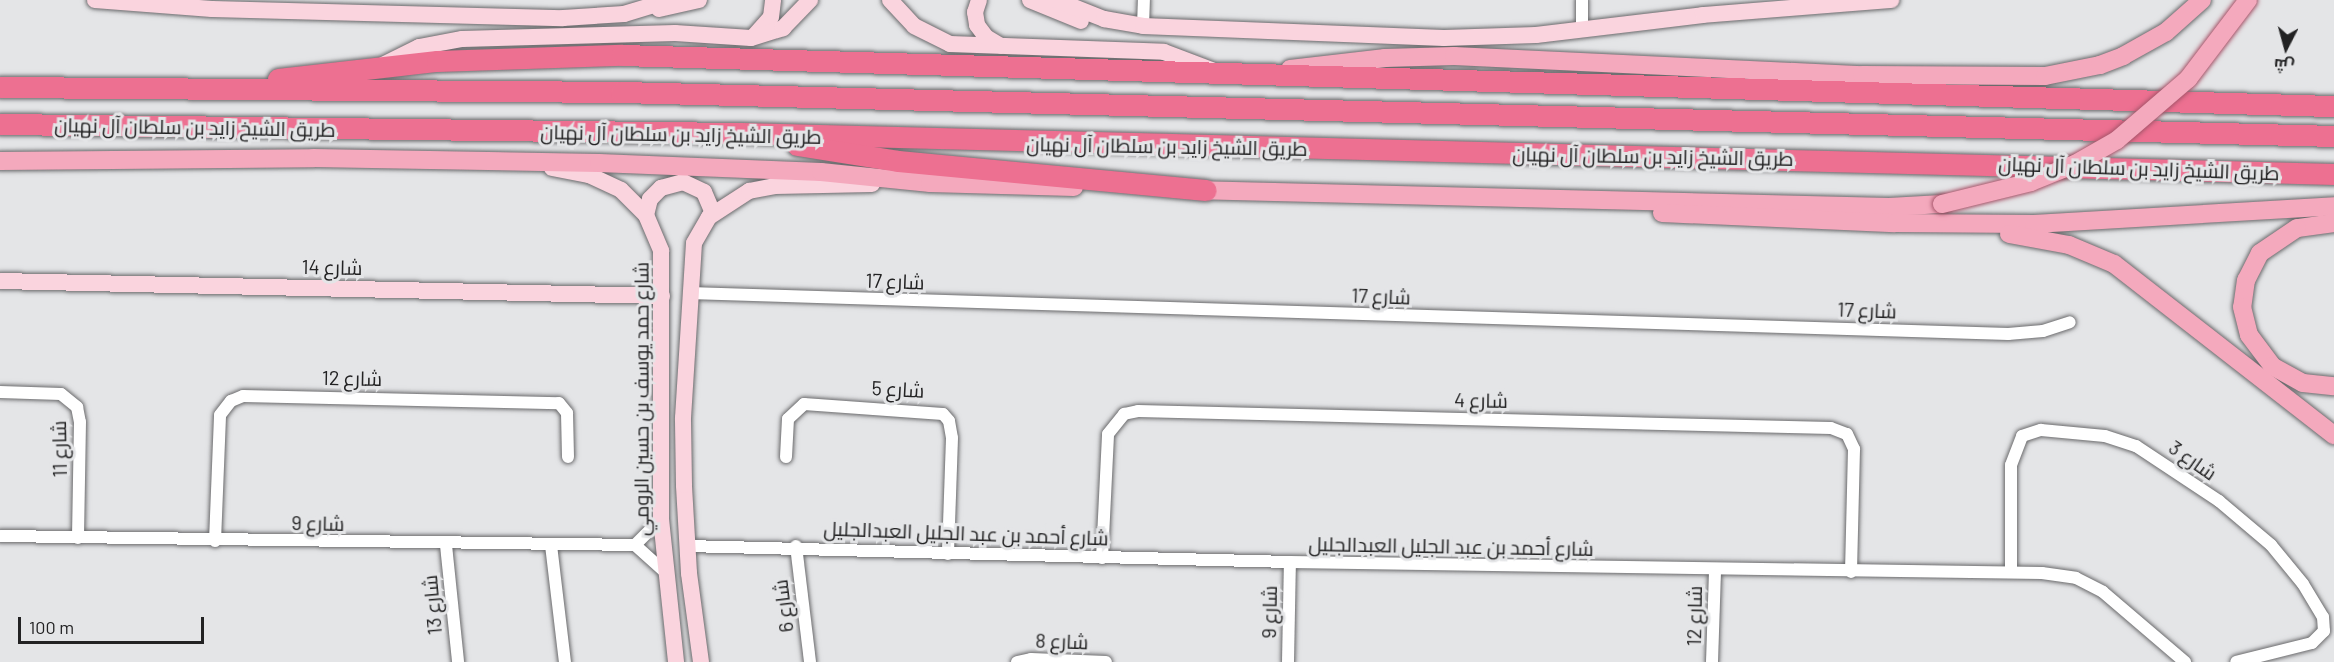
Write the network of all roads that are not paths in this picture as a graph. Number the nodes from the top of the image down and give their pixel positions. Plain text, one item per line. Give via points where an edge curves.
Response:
1 (95, 0) edge
2 (670, 0) edge
3 (699, 0) edge
4 (773, 0) edge
5 (810, 0) edge
6 (890, 0) edge
7 (980, 0) edge
8 (1030, 0) edge
9 (1056, 0) edge
10 (1144, 0) edge
11 (1582, 0) edge
12 (1891, 0) edge
13 (2202, 0) edge
14 (2248, 0) edge
15 (212, 5) edge
16 (643, 9) junction
17 (1123, 23) junction
18 (1143, 26) junction
19 (1582, 31) junction
20 (751, 38) junction
21 (1002, 46) junction
22 (381, 66) junction
23 (1214, 71) junction
24 (1277, 72) junction
25 (0, 87) edge
26 (215, 89) junction
27 (2196, 101) junction
28 (2334, 106) edge
29 (2334, 115) edge
30 (0, 124) edge
31 (741, 133) junction
32 (2334, 136) edge
33 (0, 161) edge
34 (512, 162) junction
35 (2334, 174) edge
36 (930, 183) junction
37 (1206, 190) junction
38 (1553, 198) junction
39 (2334, 206) edge
40 (713, 213) junction
41 (645, 215) junction
42 (2334, 223) edge
43 (1927, 224) junction
44 (0, 281) edge
45 (689, 293) junction
46 (662, 296) junction
47 (2070, 322) dead end
48 (2334, 386) edge
49 (0, 392) edge
50 (2334, 435) edge
51 (568, 457) dead end
52 (786, 457) dead end
53 (661, 519) junction
54 (0, 536) edge
55 (78, 538) junction
56 (216, 540) junction
57 (446, 545) junction
58 (551, 545) junction
59 (635, 545) junction
60 (687, 546) junction
61 (796, 546) junction
62 (948, 554) junction
63 (1102, 558) junction
64 (1290, 562) junction
65 (664, 571) junction
66 (1714, 571) junction
67 (1851, 572) junction
68 (2011, 572) junction
69 (458, 662) edge
70 (565, 662) edge
71 (676, 662) edge
72 (701, 662) edge
73 (810, 662) edge
74 (1017, 662) edge
75 (1106, 662) edge
76 (1288, 662) edge
77 (1712, 662) edge
78 (2185, 662) edge
79 (2236, 662) edge

1 - 15 street
2 - 16 street
3 - 16 street
4 - 20 street via 771,17
5 - 20 street via 783,28
6 - 21 street via 914,26 938,39 964,46
7 - 21 street via 975,12 977,25 986,38
8 - 17 street via 1070,18
9 - 17 street
10 - 18 street
11 - 19 street
12 - 19 street via 1703,15
13 - 24 main road via 2166,32 2123,56 2100,65 2045,76 1884,75 1454,56 1367,59
14 - 38 main road, bridge via 2188,79 2117,140 2031,182 1942,204 1869,206
15 - 16 street via 563,18
17 - 18 street
18 - 19 street via 1444,38
20 - 22 street via 675,33 462,39 419,47
21 - 23 street via 1164,52
22 - 23 highway via 493,57 622,55
22 - 26 highway
23 - 24 highway
24 - 27 highway via 1738,90
25 - 26 highway, طريق الشيخ زايد بن سلطان آل نهيان
26 - 32 highway, طريق الشيخ زايد بن سلطان آل نهيان via 621,92
27 - 28 highway
27 - 29 main road
30 - 31 highway, طريق الشيخ زايد بن سلطان آل نهيان
31 - 35 highway, طريق الشيخ زايد بن سلطان آل نهيان
31 - 37 highway via 863,157
33 - 34 main road via 313,158
34 - 36 main road via 802,171
34 - 41 street, شارع حمد يوسف بن حسين الرومي via 600,179 621,190
36 - 37 main road
36 - 40 street via 762,188 738,195
37 - 38 main road
38 - 43 main road via 1659,212
39 - 43 main road via 2081,223
40 - 41 street via 704,192 683,182 661,188 650,200
40 - 45 street via 692,247
41 - 46 street, شارع حمد يوسف بن حسين الرومي via 661,251
42 - 48 main road via 2297,228 2260,253 2246,280 2242,307 2249,335 2272,366 2303,383
43 - 50 main road via 2043,238 2092,252 2133,276
44 - 46 street, شارع 14
45 - 47 street, شارع 17 via 2008,334 2043,331
45 - 60 street via 683,418
46 - 53 street, شارع حمد يوسف بن حسين الرومي via 658,417
49 - 55 street, شارع 11 via 61,394 77,407
51 - 56 street, شارع 12 via 567,413 559,403 243,396 231,401 220,415
52 - 62 street, شارع 5 via 788,419 804,404 943,414 949,421 952,438
53 - 59 street
53 - 65 street, شارع حمد يوسف بن حسين الرومي
54 - 55 street, شارع 9
55 - 56 street, شارع 9
56 - 57 street, شارع 9
57 - 58 street, شارع 9
57 - 69 street, شارع 13
58 - 59 street, شارع 9
58 - 70 street
59 - 65 street
60 - 61 street, شارع أحمد بن عبد الجليل العبدالجليل
60 - 72 street
61 - 62 street, شارع أحمد بن عبد الجليل العبدالجليل
61 - 73 street, شارع 6
62 - 63 street, شارع أحمد بن عبد الجليل العبدالجليل
63 - 64 street, شارع أحمد بن عبد الجليل العبدالجليل
63 - 67 street, شارع 4 via 1108,434 1118,419 1138,411 1831,428 1848,434 1854,448
64 - 66 street, شارع أحمد بن عبد الجليل العبدالجليل
64 - 76 street, شارع 9
65 - 71 street, شارع حمد يوسف بن حسين الرومي
66 - 67 street, شارع أحمد بن عبد الجليل العبدالجليل
66 - 77 street, شارع 12
67 - 68 street, شارع أحمد بن عبد الجليل العبدالجليل
68 - 78 street, شارع أحمد بن عبد الجليل العبدالجليل via 2058,574 2092,585
68 - 79 street, شارع 3 via 2011,465 2022,436 2041,430 2104,436 2136,446 2219,501 2271,545 2303,584 2323,617 2324,631 2316,640
74 - 75 street, شارع 8

